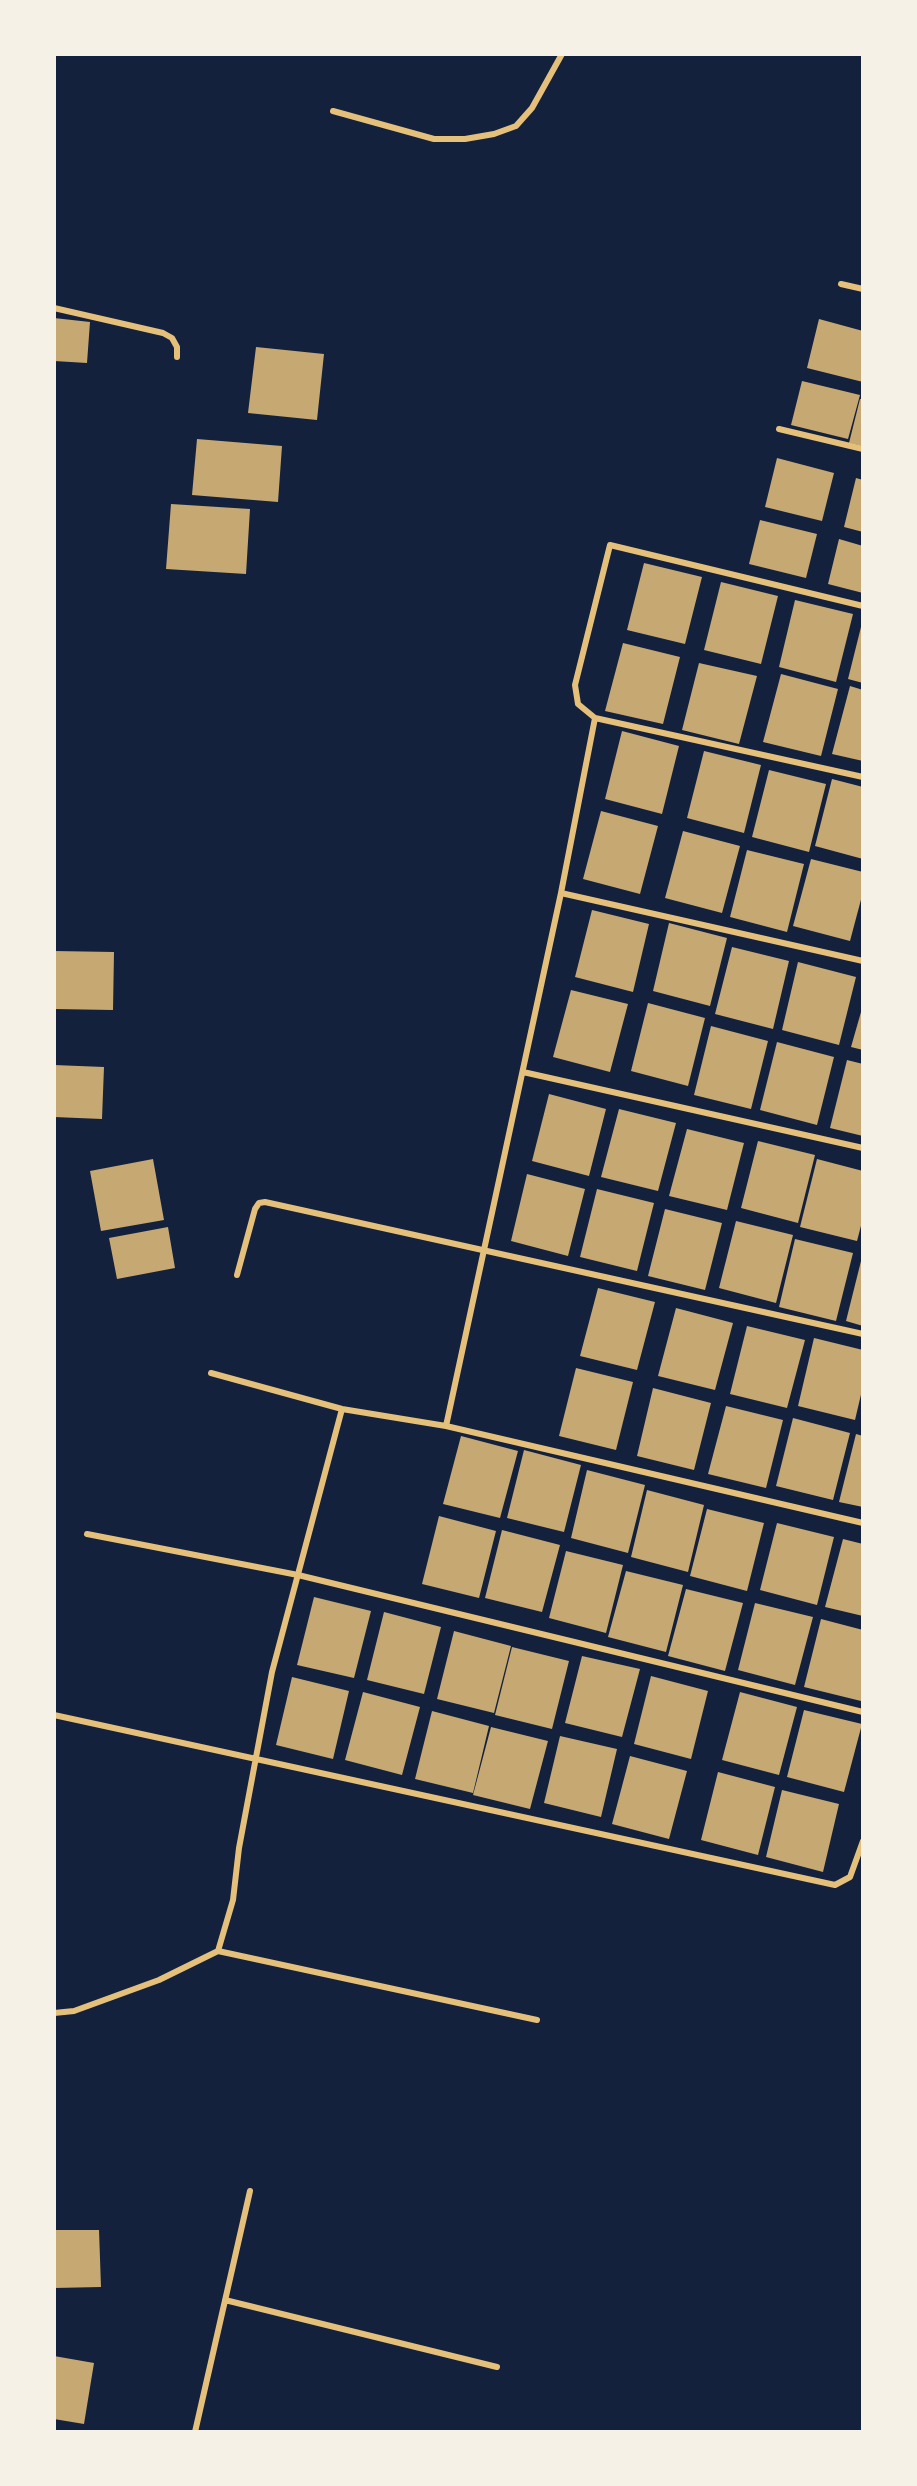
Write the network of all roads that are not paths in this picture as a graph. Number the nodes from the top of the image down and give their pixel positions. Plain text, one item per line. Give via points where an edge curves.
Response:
1 (562, 54) edge
2 (333, 111) dead end
3 (841, 284) dead end
4 (863, 289) edge
5 (54, 308) edge
6 (177, 357) dead end
7 (780, 429) dead end
8 (863, 449) edge
9 (863, 606) edge
10 (595, 718) junction
11 (863, 777) edge
12 (561, 893) junction
13 (863, 961) edge
14 (523, 1072) junction
15 (863, 1148) edge
16 (483, 1250) junction
17 (237, 1275) dead end
18 (863, 1334) edge
19 (212, 1373) dead end
20 (342, 1409) junction
21 (446, 1426) junction
22 (863, 1523) edge
23 (87, 1534) dead end
24 (298, 1575) junction
25 (863, 1712) edge
26 (54, 1715) edge
27 (255, 1760) junction
28 (863, 1841) edge
29 (218, 1951) junction
30 (54, 2013) edge
31 (537, 2020) dead end
32 (250, 2191) dead end
33 (225, 2300) junction
34 (497, 2367) dead end
35 (195, 2432) edge

1 - 2 street via 532,108 516,126 494,134 465,139 434,138
3 - 4 street
5 - 6 street via 163,333 177,346
7 - 8 street
9 - 10 street via 610,545 575,686 578,704
10 - 11 street
10 - 12 street
12 - 13 street
12 - 14 street
14 - 15 street
14 - 16 street
16 - 17 street via 265,1202 255,1209
16 - 18 street
16 - 21 street
19 - 20 street
20 - 21 street
20 - 24 street
21 - 22 street
23 - 24 street
24 - 25 street
24 - 27 street via 272,1672
26 - 27 street
27 - 28 street via 835,1885 850,1877
27 - 29 street via 233,1900
29 - 30 street via 159,1980 74,2011
29 - 31 street
32 - 33 street
33 - 34 street
33 - 35 street

